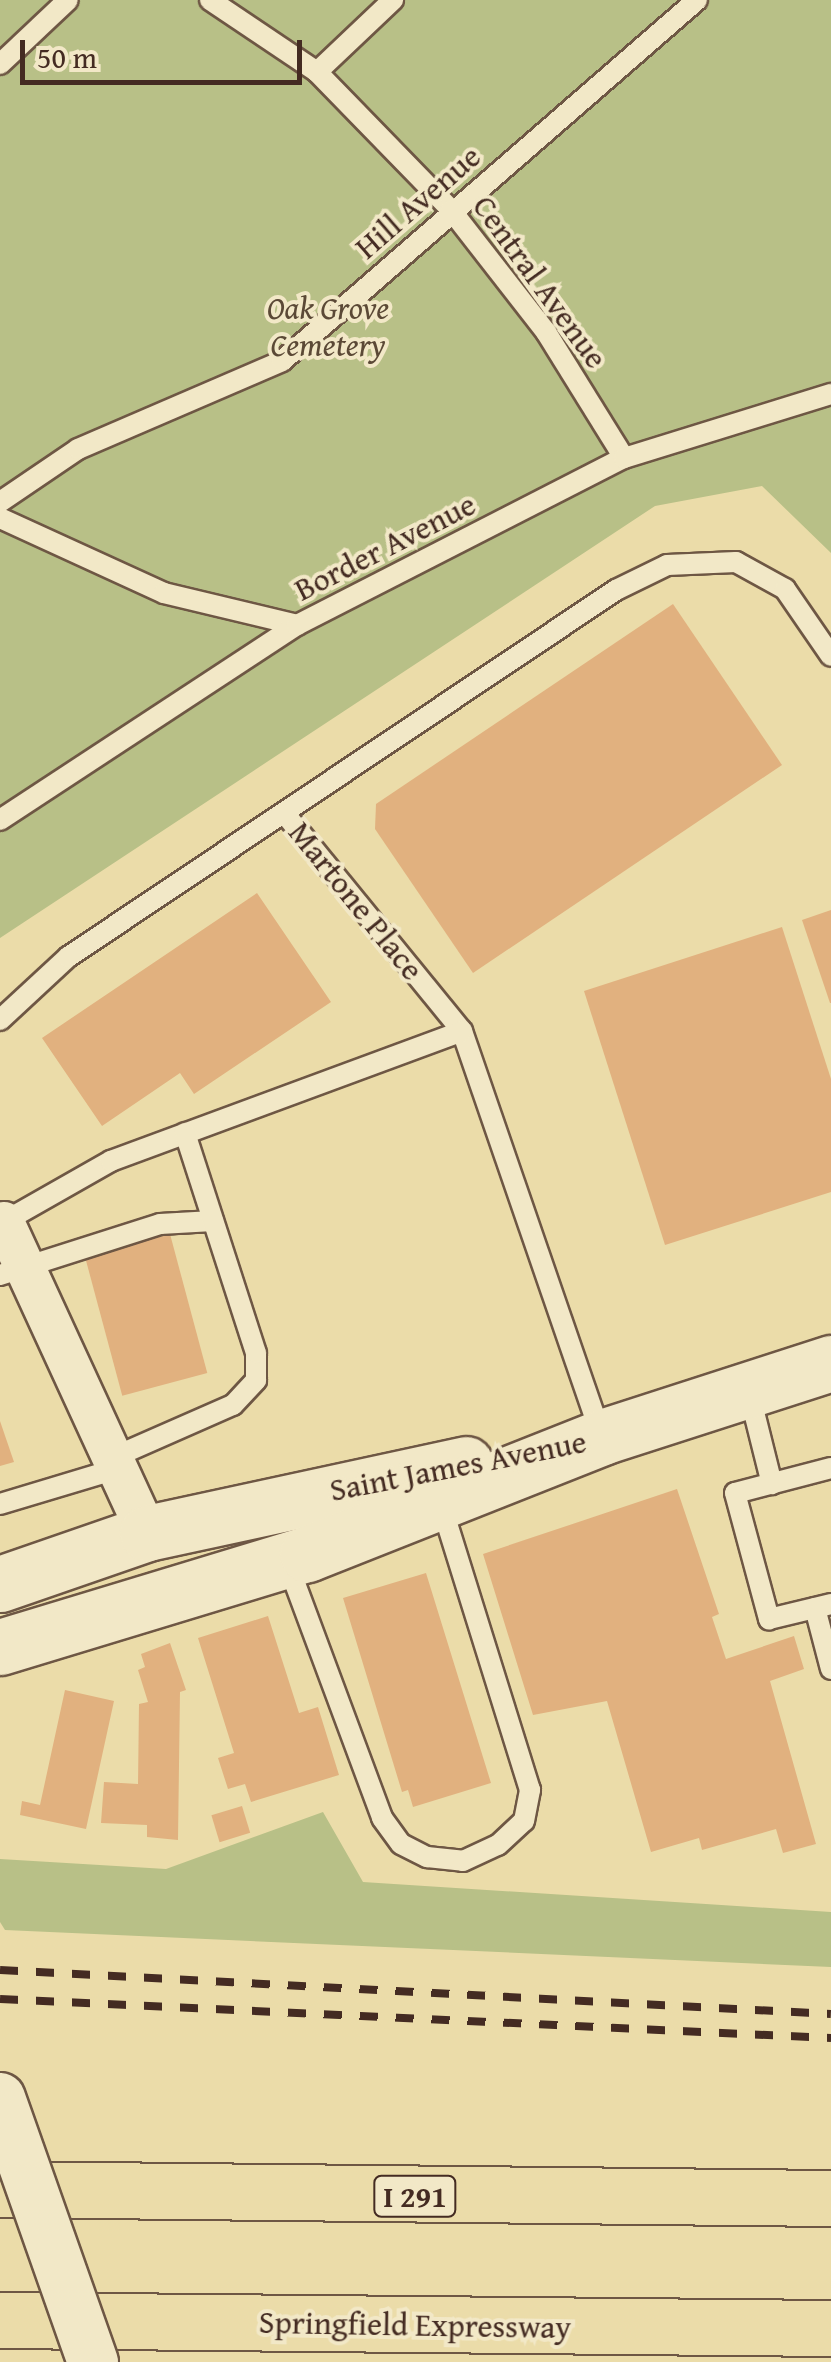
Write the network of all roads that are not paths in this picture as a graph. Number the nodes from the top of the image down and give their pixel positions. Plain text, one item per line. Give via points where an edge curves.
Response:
1 (68, 0) edge
2 (210, 0) edge
3 (393, 0) edge
4 (697, 0) edge
5 (0, 64) edge
6 (317, 72) junction
7 (451, 210) junction
8 (831, 394) edge
9 (624, 458) junction
10 (0, 502) edge
11 (0, 518) edge
12 (298, 625) junction
13 (831, 656) edge
14 (285, 814) junction
15 (0, 820) edge
16 (0, 1020) edge
17 (462, 1031) junction
18 (186, 1133) junction
19 (214, 1221) junction
20 (2, 1223) edge
21 (12, 1270) edge
22 (831, 1363) edge
23 (748, 1390) junction
24 (602, 1437) junction
25 (115, 1464) junction
26 (831, 1468) edge
27 (772, 1484) junction
28 (440, 1501) junction
29 (0, 1504) edge
30 (148, 1533) junction
31 (286, 1560) junction
32 (0, 1584) edge
33 (823, 1606) edge
34 (0, 1647) edge
35 (831, 1668) edge
36 (0, 2098) edge
37 (0, 2162) edge
38 (0, 2189) edge
39 (250, 2193) junction
40 (831, 2198) edge
41 (0, 2320) edge
42 (455, 2326) junction
43 (831, 2328) edge
44 (93, 2362) edge
45 (165, 2362) edge

1 - 5 lane
2 - 6 lane, Central Avenue
3 - 6 lane
4 - 7 lane, Hill Avenue
6 - 7 lane, Central Avenue
7 - 9 lane, Central Avenue via 546,332
7 - 10 lane, Hill Avenue via 282,362 78,449
8 - 9 lane, Border Avenue
9 - 12 lane, Border Avenue
11 - 12 lane via 164,593
12 - 15 lane, Border Avenue
13 - 14 lane, Martone Place via 786,590 769,580 736,562 667,565 616,590
14 - 16 lane via 68,957
14 - 17 lane, Martone Place
17 - 18 lane
17 - 24 lane, Martone Place
18 - 19 lane
18 - 20 lane via 111,1161
19 - 21 lane via 160,1224
19 - 25 lane via 256,1352 256,1380 232,1405
20 - 21 street
21 - 25 street
22 - 23 main road
23 - 24 main road
23 - 27 lane
24 - 28 main road, Saint James Avenue
24 - 30 main road, Saint James Avenue
25 - 29 lane
25 - 30 street
26 - 27 lane
27 - 33 lane via 735,1493 768,1620
28 - 31 main road, Saint James Avenue
28 - 31 lane via 530,1790 524,1821 498,1846 463,1861 427,1857 402,1844 382,1818
30 - 32 main road, Saint James Avenue
31 - 34 main road, Saint James Avenue
33 - 35 lane
36 - 44 street, bridge
37 - 39 highway
38 - 39 highway, I 291
39 - 40 highway, I 291
41 - 42 highway, Springfield Expressway
42 - 43 highway, Springfield Expressway
42 - 45 highway

